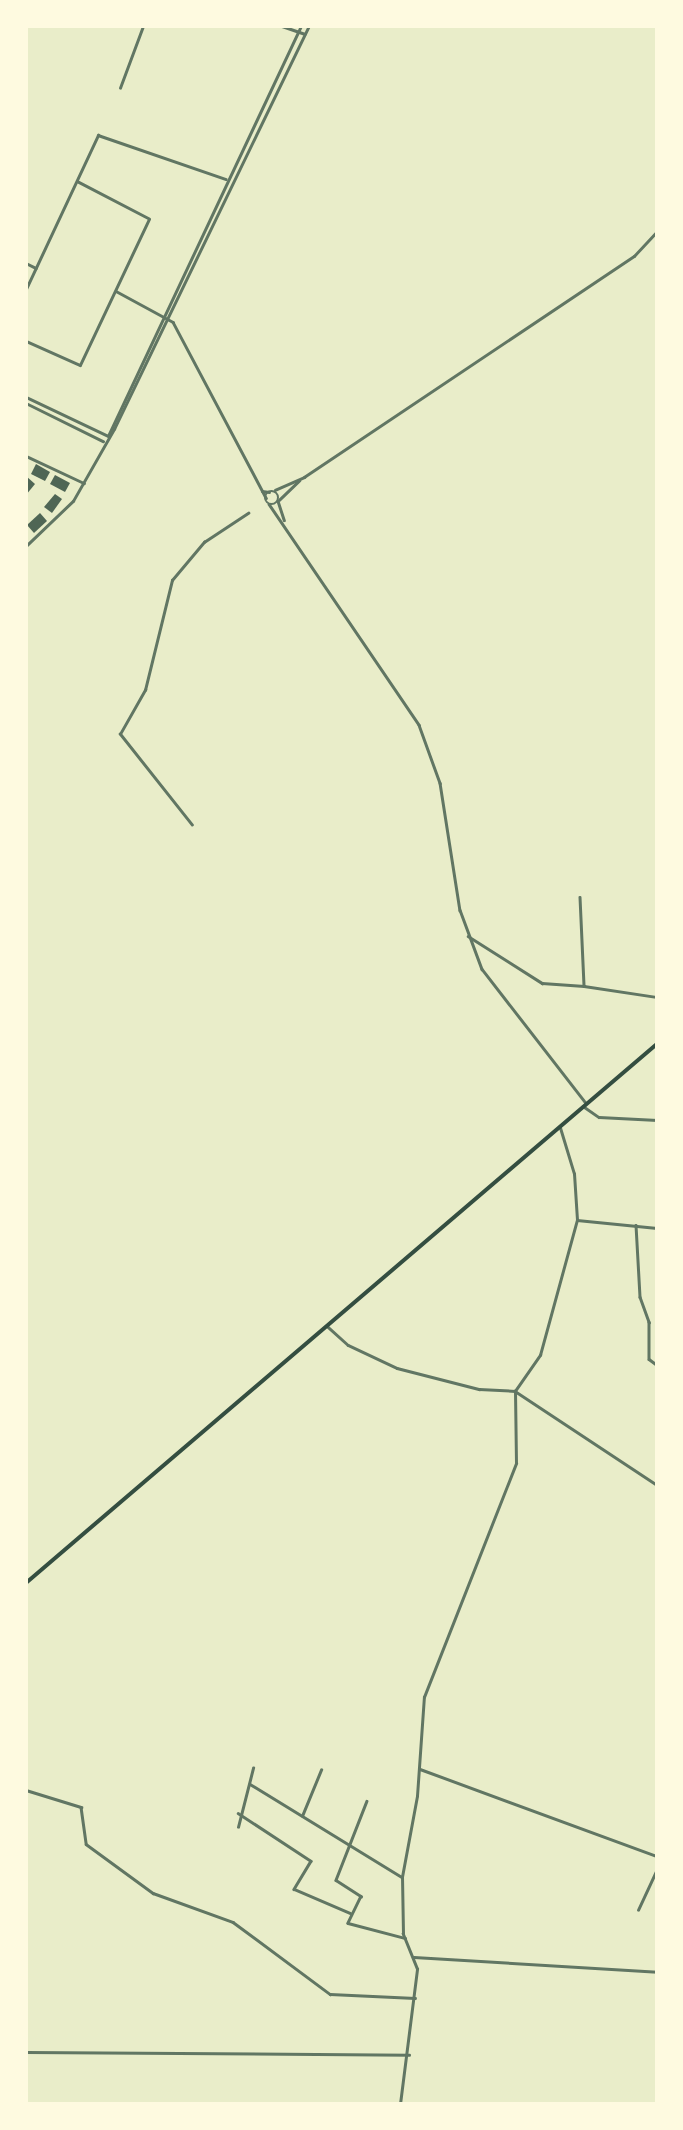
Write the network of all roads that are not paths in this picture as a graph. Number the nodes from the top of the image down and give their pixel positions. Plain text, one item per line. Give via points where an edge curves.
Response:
1 (143, 26) edge
2 (282, 26) edge
3 (301, 26) edge
4 (309, 26) edge
5 (298, 32) junction
6 (305, 34) junction
7 (120, 88) dead end
8 (227, 179) junction
9 (77, 181) junction
10 (657, 231) edge
11 (26, 263) edge
12 (36, 268) junction
13 (26, 289) edge
14 (116, 291) junction
15 (162, 316) junction
16 (168, 318) junction
17 (26, 341) edge
18 (26, 397) edge
19 (26, 403) edge
20 (108, 436) junction
21 (103, 441) junction
22 (28, 457) edge
23 (26, 465) edge
24 (304, 477) junction
25 (83, 483) junction
26 (262, 491) junction
27 (271, 492) junction
28 (266, 498) junction
29 (278, 501) junction
30 (269, 504) junction
31 (248, 513) dead end
32 (284, 520) junction
33 (26, 546) edge
34 (192, 825) dead end
35 (580, 898) dead end
36 (468, 936) junction
37 (584, 986) junction
38 (657, 997) edge
39 (657, 1044) edge
40 (584, 1104) junction
41 (657, 1120) edge
42 (560, 1128) junction
43 (577, 1220) junction
44 (636, 1225) junction
45 (657, 1228) edge
46 (327, 1326) junction
47 (657, 1365) edge
48 (515, 1391) junction
49 (657, 1485) edge
50 (26, 1583) edge
51 (253, 1768) dead end
52 (419, 1769) junction
53 (321, 1770) dead end
54 (250, 1784) junction
55 (26, 1790) edge
56 (367, 1801) dead end
57 (238, 1813) junction
58 (302, 1816) junction
59 (238, 1827) dead end
60 (349, 1846) junction
61 (657, 1856) edge
62 (657, 1869) edge
63 (402, 1877) junction
64 (638, 1910) dead end
65 (350, 1913) junction
66 (405, 1938) junction
67 (414, 1957) junction
68 (657, 1972) edge
69 (415, 1998) junction
70 (26, 2052) edge
71 (409, 2055) junction
72 (400, 2104) edge

1 - 7 street
2 - 5 street
3 - 5 street
4 - 6 street
5 - 6 street
5 - 8 street
6 - 16 street
8 - 9 street via 98,135
8 - 15 street
9 - 12 street
9 - 14 street via 149,219
10 - 24 street via 634,256
11 - 12 street
12 - 13 street
14 - 15 street
14 - 17 street via 80,365
15 - 16 street
15 - 20 street
16 - 20 street
16 - 26 street
18 - 20 street
19 - 21 street
20 - 21 street
21 - 25 street
22 - 23 street
22 - 25 street
24 - 27 street
24 - 29 street
25 - 33 street via 56,521
26 - 27 street
26 - 28 street
27 - 28 street
27 - 29 street
28 - 30 street
29 - 30 street
29 - 32 street
30 - 32 street
31 - 34 street via 204,542 172,580 145,690 120,734
32 - 36 street via 419,725 440,783
35 - 37 street
36 - 37 street via 542,983
36 - 40 street via 505,1006
37 - 38 street
39 - 40 main road
40 - 41 street via 599,1117
40 - 42 main road
42 - 43 street via 574,1175
42 - 46 main road
43 - 44 street
43 - 48 street via 540,1355
44 - 45 street
44 - 47 street via 640,1297 649,1322 649,1359
46 - 48 street via 348,1345 397,1368 479,1390
46 - 50 main road
48 - 49 street
48 - 52 street via 516,1463 424,1697
51 - 54 street
52 - 61 street
52 - 63 street
53 - 58 street
54 - 57 street
54 - 58 street
55 - 69 street via 81,1807 86,1844 153,1893 233,1922 330,1994
56 - 60 street
57 - 59 street
57 - 65 street via 311,1861 294,1889
58 - 60 street
60 - 63 street
60 - 65 street via 336,1880 361,1896
62 - 64 street
63 - 66 street
65 - 66 street via 353,1928
66 - 67 street
67 - 68 street
67 - 69 street
69 - 71 street
70 - 71 street
71 - 72 street

